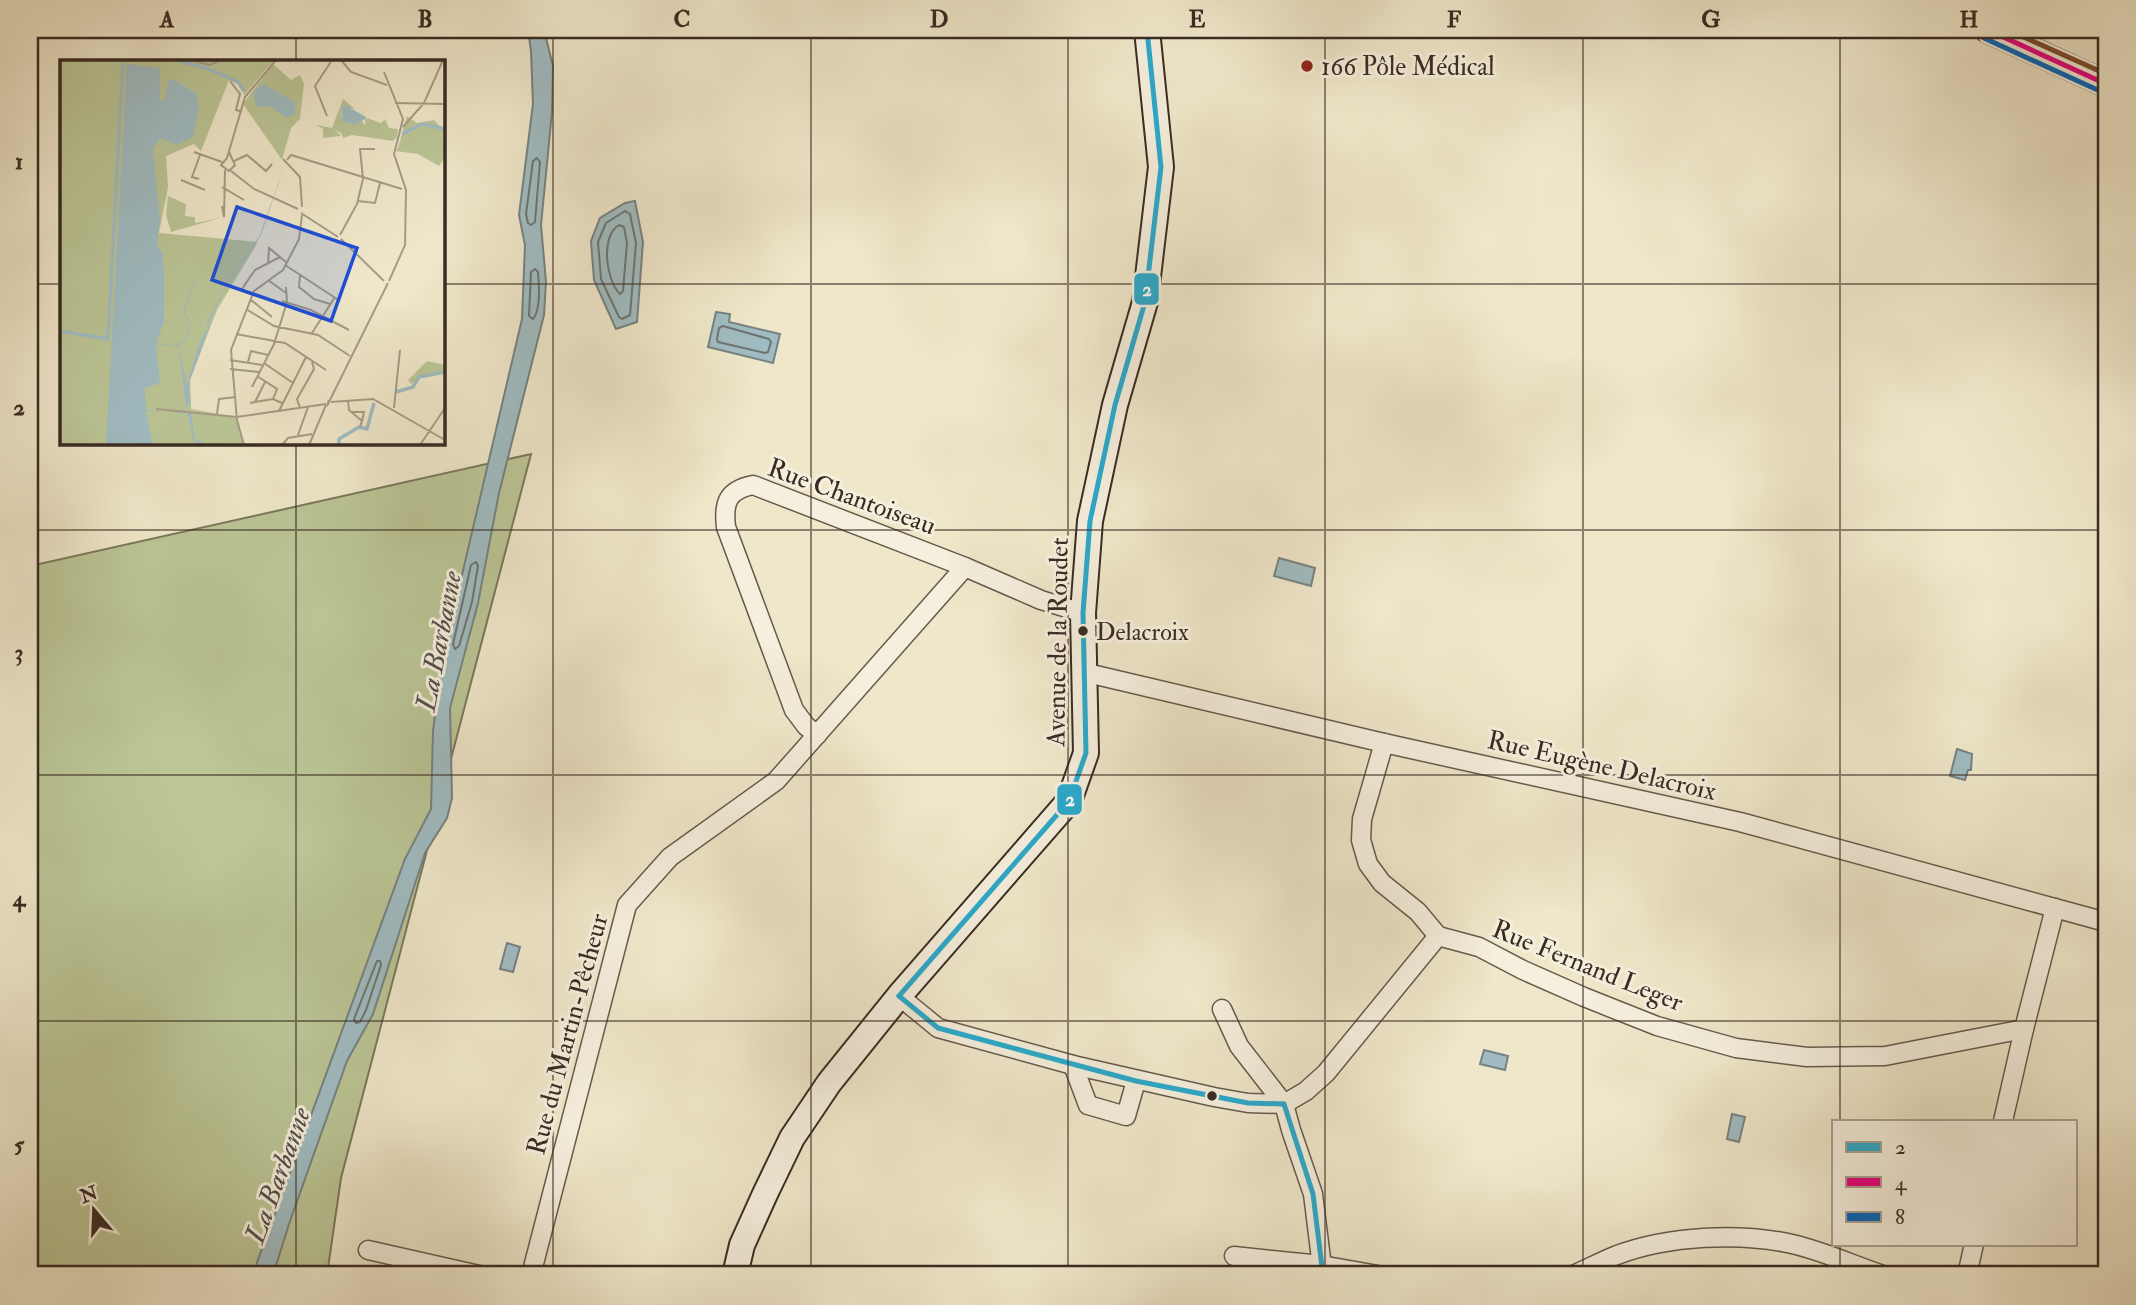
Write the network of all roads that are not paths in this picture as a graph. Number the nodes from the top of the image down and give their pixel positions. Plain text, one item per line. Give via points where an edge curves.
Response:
1 (1147, 30) edge
2 (1988, 30) edge
3 (2106, 84) edge
4 (965, 567) junction
5 (1083, 613) junction
6 (1083, 672) junction
7 (817, 735) junction
8 (1384, 743) junction
9 (2055, 908) junction
10 (2106, 922) edge
11 (1438, 936) junction
12 (899, 996) junction
13 (1223, 1009) dead end
14 (2024, 1029) junction
15 (1073, 1065) junction
16 (1136, 1081) junction
17 (1284, 1104) junction
18 (2003, 1120) edge
19 (1974, 1246) edge
20 (368, 1250) dead end
21 (1234, 1256) dead end
22 (1322, 1270) edge
23 (479, 1275) edge
24 (531, 1275) edge
25 (735, 1275) edge
26 (1378, 1275) edge
27 (1573, 1275) edge
28 (1883, 1275) edge
29 (1967, 1275) edge

1 - 5 street, Avenue de la Roudet via 1161,167 1145,302 1115,405 1090,521
2 - 3 street
4 - 5 street, Rue Chantoiseau
4 - 7 street, Rue du Martin-Pêcheur
4 - 7 street, Rue Chantoiseau via 753,485 729,496 724,511 726,527 794,710
5 - 6 street, Avenue de la Roudet
6 - 8 street, Rue Eugène Delacroix
6 - 12 street, Avenue de la Roudet via 1086,753 1069,801
7 - 24 street, Rue du Martin-Pêcheur via 776,781 670,857 627,905
8 - 9 street, Rue Eugène Delacroix via 1740,822
8 - 11 street via 1362,818 1361,840 1368,864 1382,883 1418,912
9 - 10 street, Rue Eugène Delacroix
9 - 14 street
11 - 14 street, Rue Fernand Leger via 1479,947 1657,1026 1737,1048 1807,1057 1885,1056
11 - 17 street via 1326,1073
12 - 15 street via 938,1028
12 - 25 street, Avenue de la Roudet via 829,1083 792,1138 741,1245
13 - 17 street via 1239,1046
14 - 18 street
15 - 16 street
15 - 16 street via 1088,1105 1126,1116
16 - 17 street via 1248,1103
17 - 22 street via 1313,1194
19 - 29 street
20 - 23 street
21 - 22 street
22 - 26 street
27 - 28 street via 1618,1255 1659,1244 1755,1238 1794,1244

